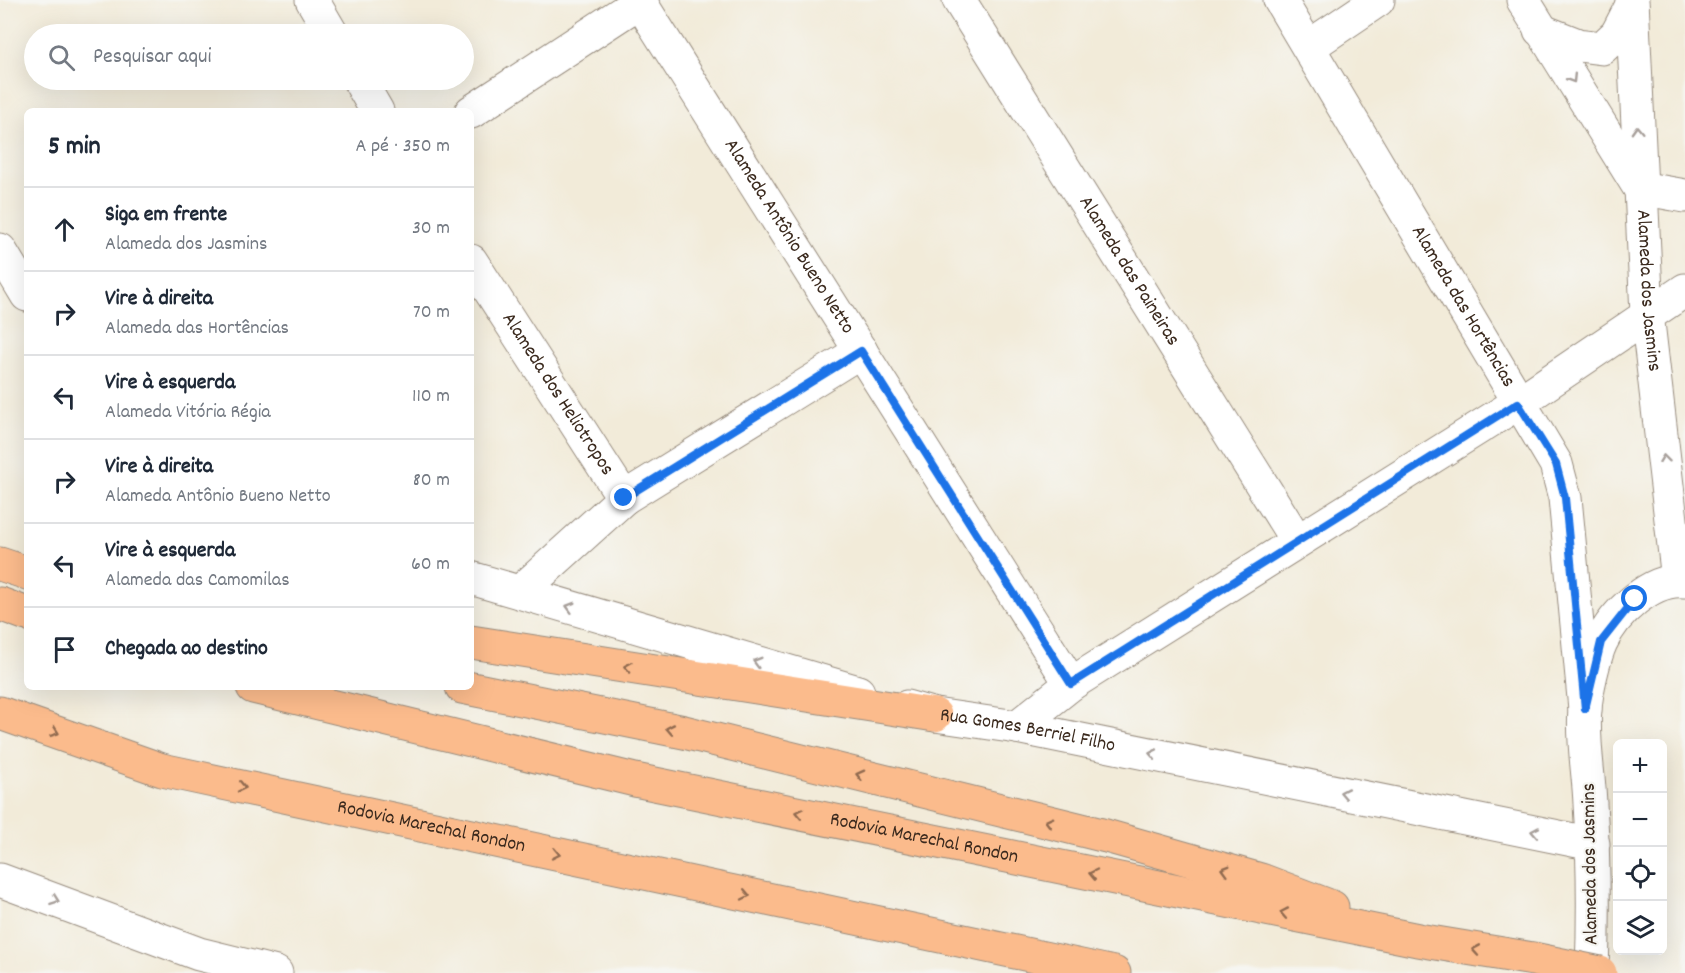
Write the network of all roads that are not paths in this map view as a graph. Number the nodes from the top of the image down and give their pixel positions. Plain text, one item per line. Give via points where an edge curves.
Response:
1 (312, 0) edge
2 (959, 0) edge
3 (1280, 0) edge
4 (1378, 0) edge
5 (1523, 0) edge
6 (641, 1) edge
7 (1632, 3) edge
8 (326, 24) edge
9 (1540, 30) junction
10 (1310, 46) junction
11 (364, 90) edge
12 (375, 108) edge
13 (474, 110) edge
14 (1640, 188) junction
15 (1685, 196) edge
16 (0, 250) edge
17 (474, 266) edge
18 (24, 290) edge
19 (1685, 290) edge
20 (1647, 314) junction
21 (861, 351) junction
22 (1518, 403) junction
23 (624, 498) junction
24 (1297, 541) junction
25 (0, 549) edge
26 (24, 554) edge
27 (0, 564) edge
28 (24, 572) edge
29 (474, 579) edge
30 (1681, 580) edge
31 (520, 592) junction
32 (0, 604) edge
33 (24, 613) edge
34 (474, 642) edge
35 (1071, 684) junction
36 (474, 689) edge
37 (265, 690) edge
38 (1585, 709) junction
39 (0, 713) edge
40 (935, 715) junction
41 (1017, 727) junction
42 (1593, 844) junction
43 (0, 880) edge
44 (1418, 940) junction
45 (190, 962) edge
46 (266, 972) edge
47 (1114, 973) edge
48 (1592, 973) edge
49 (1600, 973) edge

1 - 8 street
2 - 24 street, Alameda das Paineiras
3 - 10 street, Alameda das Hortências
4 - 10 street
5 - 9 street
6 - 13 street
6 - 21 street, Alameda Antônio Bueno Netto
7 - 9 street via 1617,34 1602,48 1578,45
14 -> 7 street, Alameda dos Jasmins
9 -> 14 street
10 - 22 street, Alameda das Hortências
11 - 12 street
14 - 15 street
14 - 20 street, Alameda dos Jasmins
16 - 18 street
17 - 23 street, Alameda dos Heliotropos
19 - 20 street
20 - 22 street
30 -> 20 street, Alameda dos Jasmins
21 - 23 street
21 - 35 street, Alameda Antônio Bueno Netto
22 - 24 street
22 - 38 street, Alameda das Hortências via 1556,464 1565,498
23 - 31 street
24 - 35 street
25 - 26 highway
27 - 28 highway
29 - 31 street, Rua Gomes Berriel Filho
30 - 38 street, Alameda dos Jasmins via 1635,599 1618,617 1601,642
40 -> 31 street, Rua Gomes Berriel Filho
32 - 33 highway
40 -> 34 highway
35 - 41 street
44 -> 36 highway via 1261,880 1106,836 684,732
44 -> 37 highway, Rodovia Marechal Rondon via 635,780
38 - 42 street, Alameda dos Jasmins
39 -> 47 highway, Rodovia Marechal Rondon via 162,771
40 - 41 street, Rua Gomes Berriel Filho
42 -> 41 street, Rua Gomes Berriel Filho
42 - 48 street, Alameda dos Jasmins
43 -> 45 street
49 -> 44 highway, Rodovia Marechal Rondon, bridge
45 - 46 street

